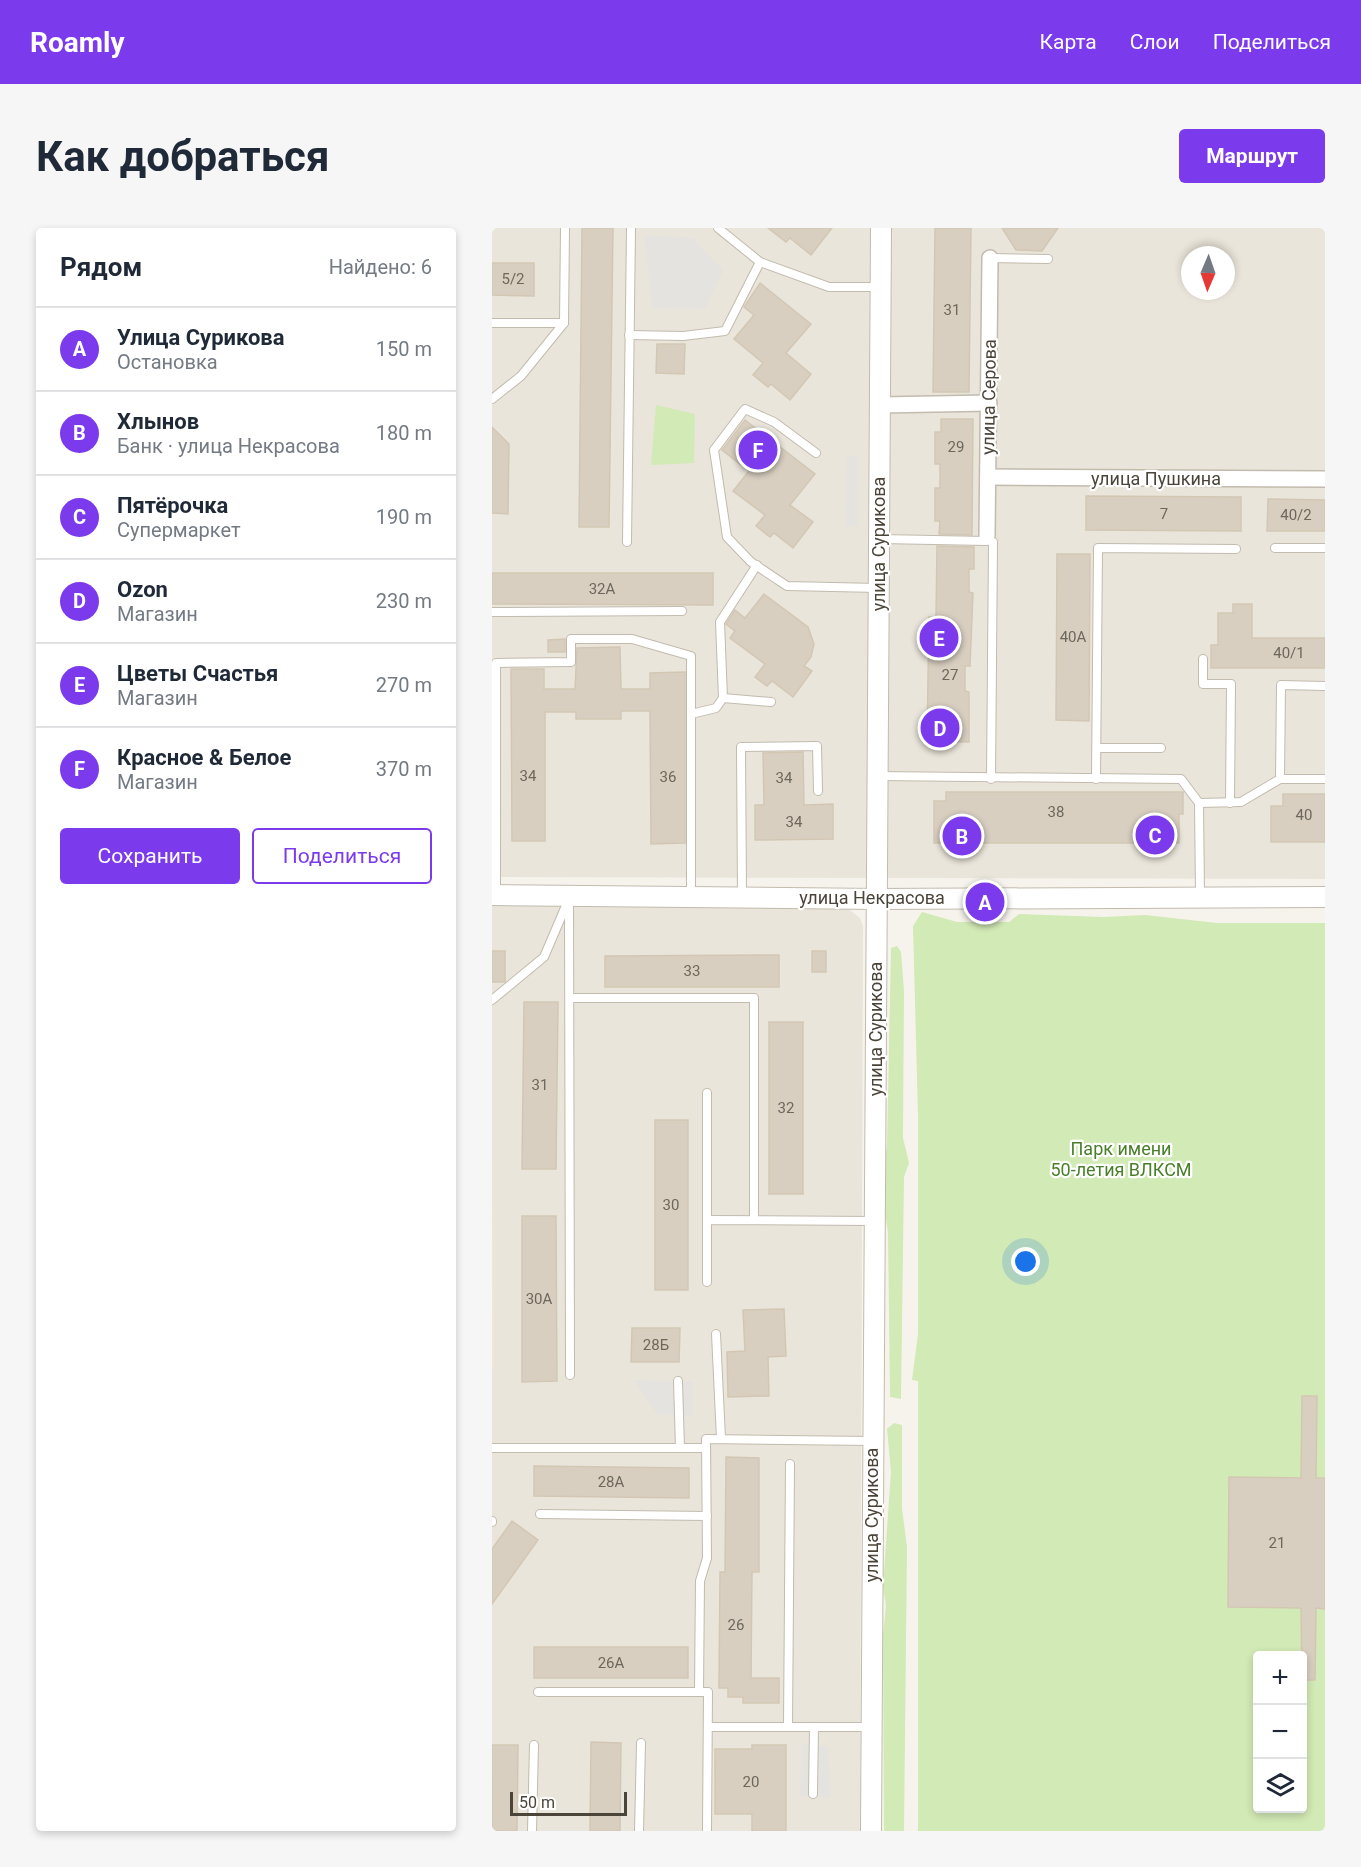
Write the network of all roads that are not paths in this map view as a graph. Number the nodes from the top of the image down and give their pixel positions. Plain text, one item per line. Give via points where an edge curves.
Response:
1 (565, 228) edge
2 (631, 228) edge
3 (718, 228) edge
4 (880, 228) edge
5 (990, 258) joint
6 (1048, 259) dead end
7 (760, 262) junction
8 (880, 287) junction
9 (492, 323) edge
10 (564, 323) junction
11 (629, 335) junction
12 (492, 399) edge
13 (989, 404) junction
14 (880, 405) junction
15 (816, 453) dead end
16 (988, 477) junction
17 (1325, 479) edge
18 (879, 539) junction
19 (989, 540) junction
20 (627, 542) dead end
21 (1275, 548) dead end
22 (1325, 548) edge
23 (1236, 549) dead end
24 (756, 566) junction
25 (879, 588) junction
26 (682, 611) dead end
27 (492, 612) edge
28 (1203, 659) dead end
29 (494, 663) edge
30 (1325, 686) edge
31 (723, 698) junction
32 (771, 702) dead end
33 (691, 714) junction
34 (1097, 748) junction
35 (1161, 748) dead end
36 (878, 776) junction
37 (991, 779) junction
38 (1096, 779) junction
39 (1280, 779) junction
40 (1325, 779) edge
41 (818, 791) dead end
42 (1199, 803) junction
43 (1230, 803) junction
44 (494, 895) edge
45 (742, 896) junction
46 (569, 897) junction
47 (691, 897) junction
48 (1200, 897) junction
49 (1325, 897) edge
50 (877, 898) junction
51 (570, 998) junction
52 (492, 1000) edge
53 (707, 1094) dead end
54 (707, 1220) junction
55 (754, 1220) junction
56 (875, 1221) junction
57 (707, 1282) dead end
58 (716, 1334) dead end
59 (570, 1375) dead end
60 (678, 1381) dead end
61 (721, 1439) junction
62 (872, 1441) junction
63 (492, 1448) edge
64 (680, 1448) junction
65 (706, 1448) junction
66 (790, 1464) dead end
67 (540, 1514) dead end
68 (707, 1515) junction
69 (538, 1692) dead end
70 (699, 1692) junction
71 (708, 1727) junction
72 (788, 1727) junction
73 (814, 1727) junction
74 (872, 1727) junction
75 (641, 1743) dead end
76 (534, 1745) dead end
77 (813, 1794) dead end
78 (532, 1831) edge
79 (639, 1831) edge
80 (707, 1831) edge
81 (871, 1831) edge

1 - 10 lane
2 - 11 lane
3 - 7 lane
4 - 8 street, улица Сурикова
5 - 6 lane
5 - 13 street, улица Серова
7 - 8 lane via 829,287
7 - 11 lane via 725,331 684,336
8 - 14 street, улица Сурикова
9 - 10 lane
10 - 12 lane via 521,376
11 - 20 lane
13 - 14 street
13 - 16 street, улица Серова
14 - 18 street, улица Сурикова
15 - 24 lane via 774,422 745,409 714,450 727,537
16 - 17 street, улица Пушкина
16 - 19 street, улица Серова
18 - 19 lane
18 - 25 street, улица Сурикова
19 - 37 lane
21 - 22 lane
23 - 34 lane via 1098,548
24 - 25 lane via 787,586
24 - 31 lane via 720,622
25 - 36 street, улица Сурикова
26 - 27 lane
28 - 43 lane via 1203,684 1231,684
29 - 33 lane via 571,663 571,639 632,639 691,656
29 - 44 lane
30 - 39 lane via 1281,686
31 - 32 lane
31 - 33 lane via 716,708
33 - 47 lane
34 - 35 lane
34 - 38 lane
36 - 37 lane
36 - 50 street, улица Сурикова
37 - 38 lane
38 - 42 lane via 1181,779
39 - 40 lane
39 - 43 lane via 1241,802
41 - 45 lane via 818,746 741,747
42 - 43 lane
42 - 48 lane
44 - 46 street, улица Некрасова
45 - 47 street, улица Некрасова
45 - 50 street, улица Некрасова
46 - 47 street, улица Некрасова
46 - 51 lane
46 - 52 lane via 544,957
48 - 49 street, улица Некрасова
48 - 50 street, улица Некрасова
50 - 56 street, улица Сурикова
51 - 55 lane via 754,998
51 - 59 lane
53 - 54 lane
54 - 55 lane
54 - 57 lane
55 - 56 lane
56 - 62 street, улица Сурикова
58 - 61 lane
60 - 64 lane
61 - 62 lane
61 - 65 lane via 706,1439
62 - 74 street, улица Сурикова
63 - 64 lane
64 - 65 lane
65 - 68 lane
66 - 72 lane
67 - 68 lane
68 - 70 lane via 707,1558 700,1581
69 - 70 lane
70 - 71 lane via 708,1692
71 - 72 lane
71 - 80 lane
72 - 73 lane
73 - 74 lane
73 - 77 lane
74 - 81 street, улица Сурикова
75 - 79 lane
76 - 78 lane

